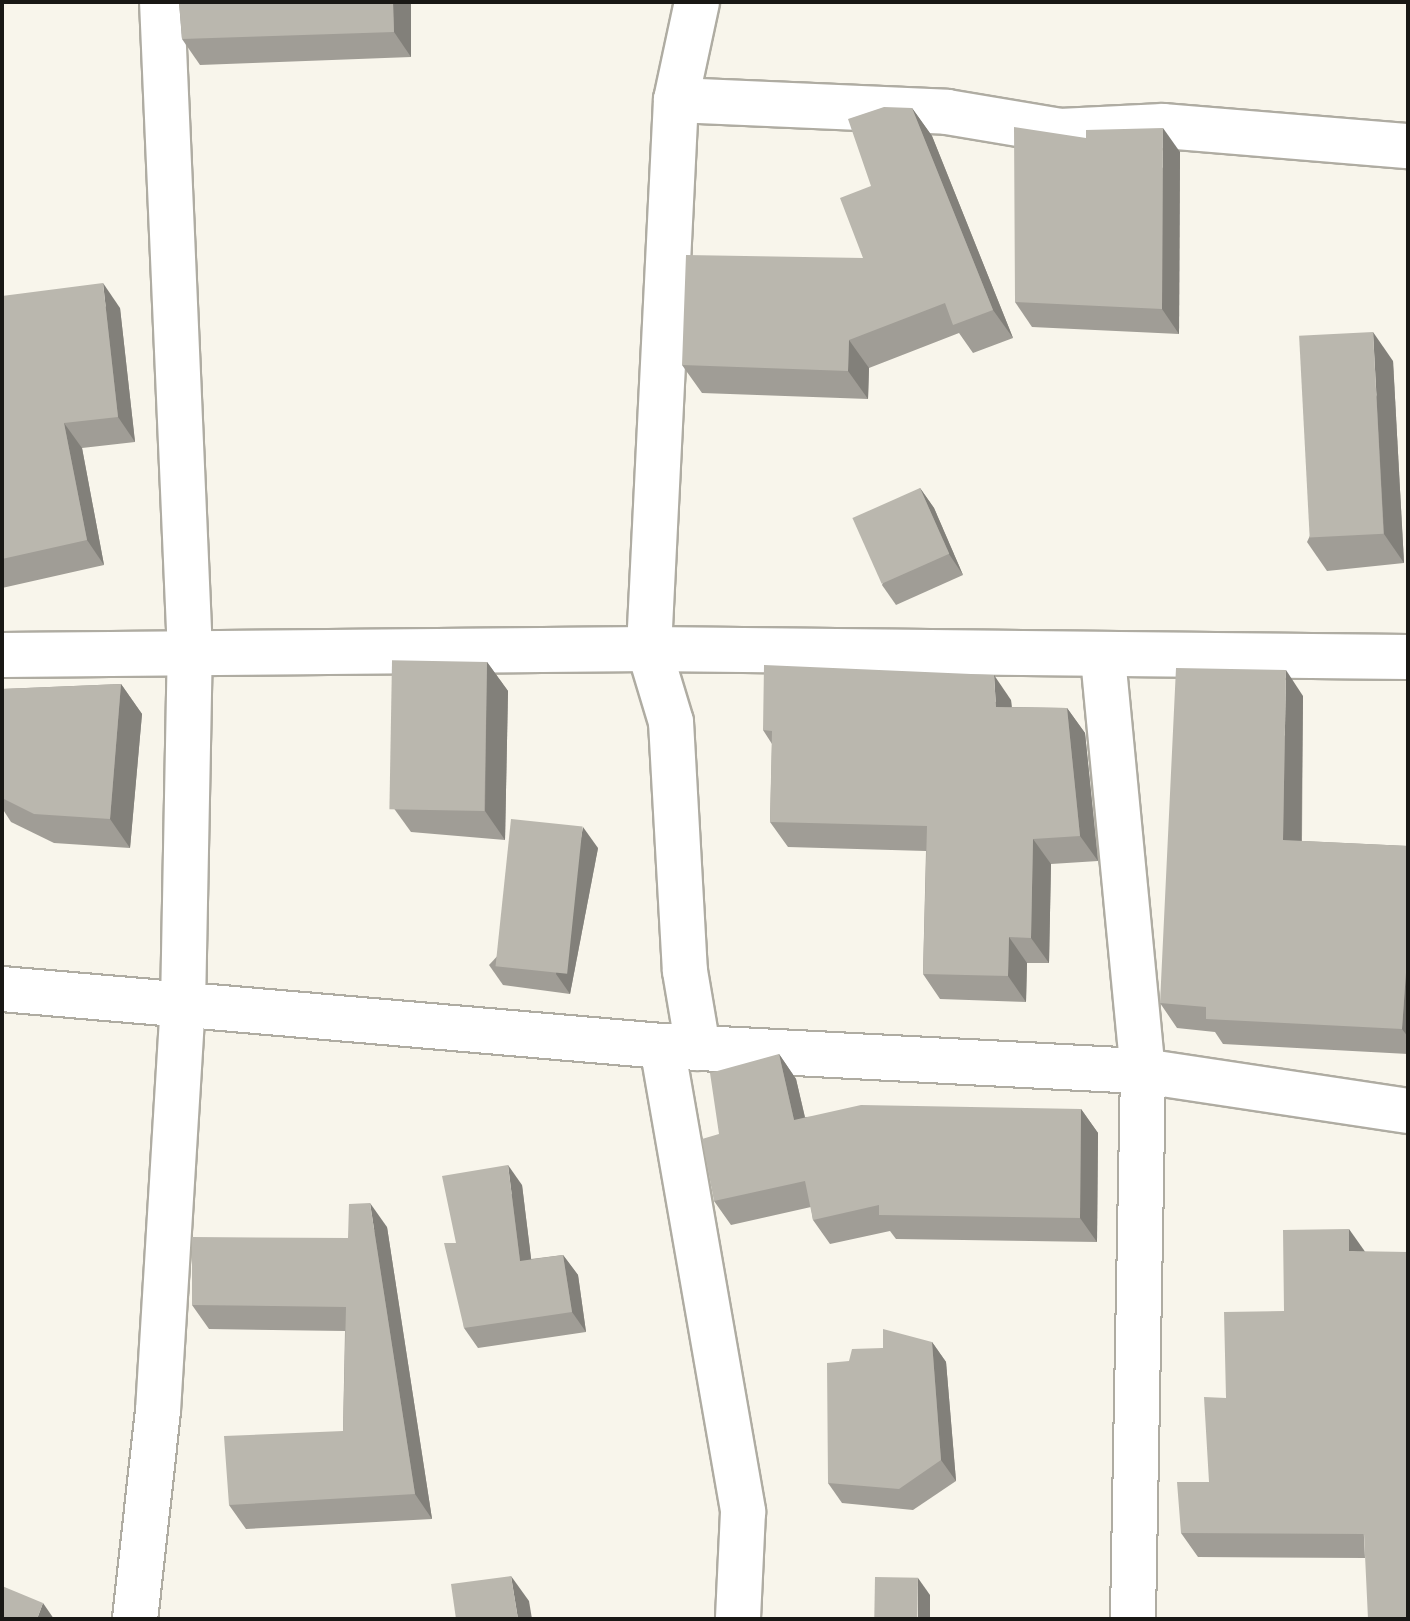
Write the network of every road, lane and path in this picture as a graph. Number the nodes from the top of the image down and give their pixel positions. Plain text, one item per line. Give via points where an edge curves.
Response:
1 (162, 2) edge
2 (697, 2) edge
3 (676, 100) junction
4 (1408, 146) edge
5 (649, 649) junction
6 (190, 653) junction
7 (2, 655) edge
8 (1408, 657) edge
9 (1103, 658) junction
10 (2, 989) edge
11 (183, 1006) junction
12 (680, 1047) junction
13 (1143, 1071) junction
14 (1408, 1111) edge
15 (135, 1619) edge
16 (738, 1619) edge
17 (1133, 1619) edge

1 - 6 street
2 - 3 street
3 - 4 street via 947,112 1060,131 1163,126
3 - 5 street
5 - 6 street
5 - 9 street
5 - 12 street via 671,722 685,971
6 - 7 street
6 - 11 street
8 - 9 street
9 - 13 street
10 - 11 street
11 - 12 street
11 - 15 street via 158,1411
12 - 13 street
12 - 16 street via 743,1512
13 - 14 street
13 - 17 street

